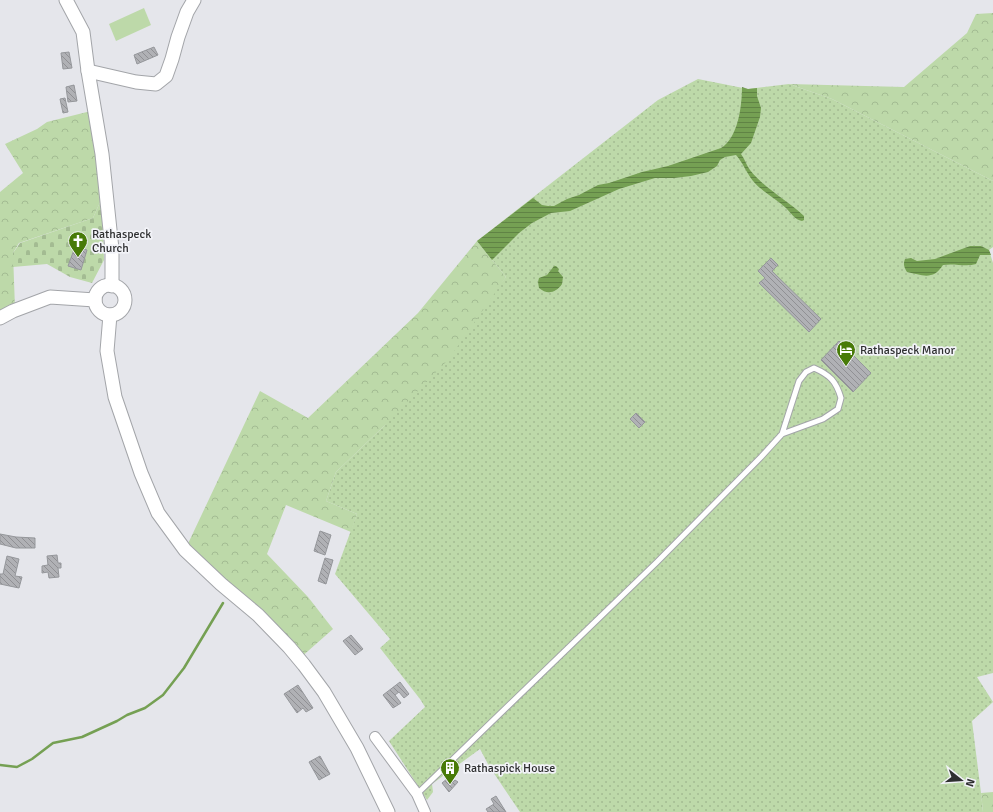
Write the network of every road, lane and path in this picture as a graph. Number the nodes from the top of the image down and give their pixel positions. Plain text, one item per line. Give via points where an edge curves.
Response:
1 (66, 0) edge
2 (194, 0) edge
3 (88, 70) junction
4 (112, 286) junction
5 (95, 300) junction
6 (110, 315) junction
7 (0, 318) edge
8 (782, 434) junction
9 (375, 737) dead end
10 (417, 794) junction
11 (386, 808) edge
12 (396, 812) edge
13 (425, 812) edge

1 - 3 street via 83,32
2 - 3 street via 180,31 166,76 156,84 136,82
3 - 4 street via 102,154 112,249
4 - 5 street via 99,291
4 - 6 street via 121,290 125,299 123,309
5 - 6 street via 101,312
5 - 7 street via 50,297
6 - 11 street via 107,351 115,397 141,473 158,513 185,550 258,615 304,665 324,692 357,748
8 - 8 lane via 799,381 806,372 814,368 823,372 833,380 841,398 838,409 823,419
8 - 10 lane via 657,562
9 - 10 street
10 - 13 street
11 - 12 street

